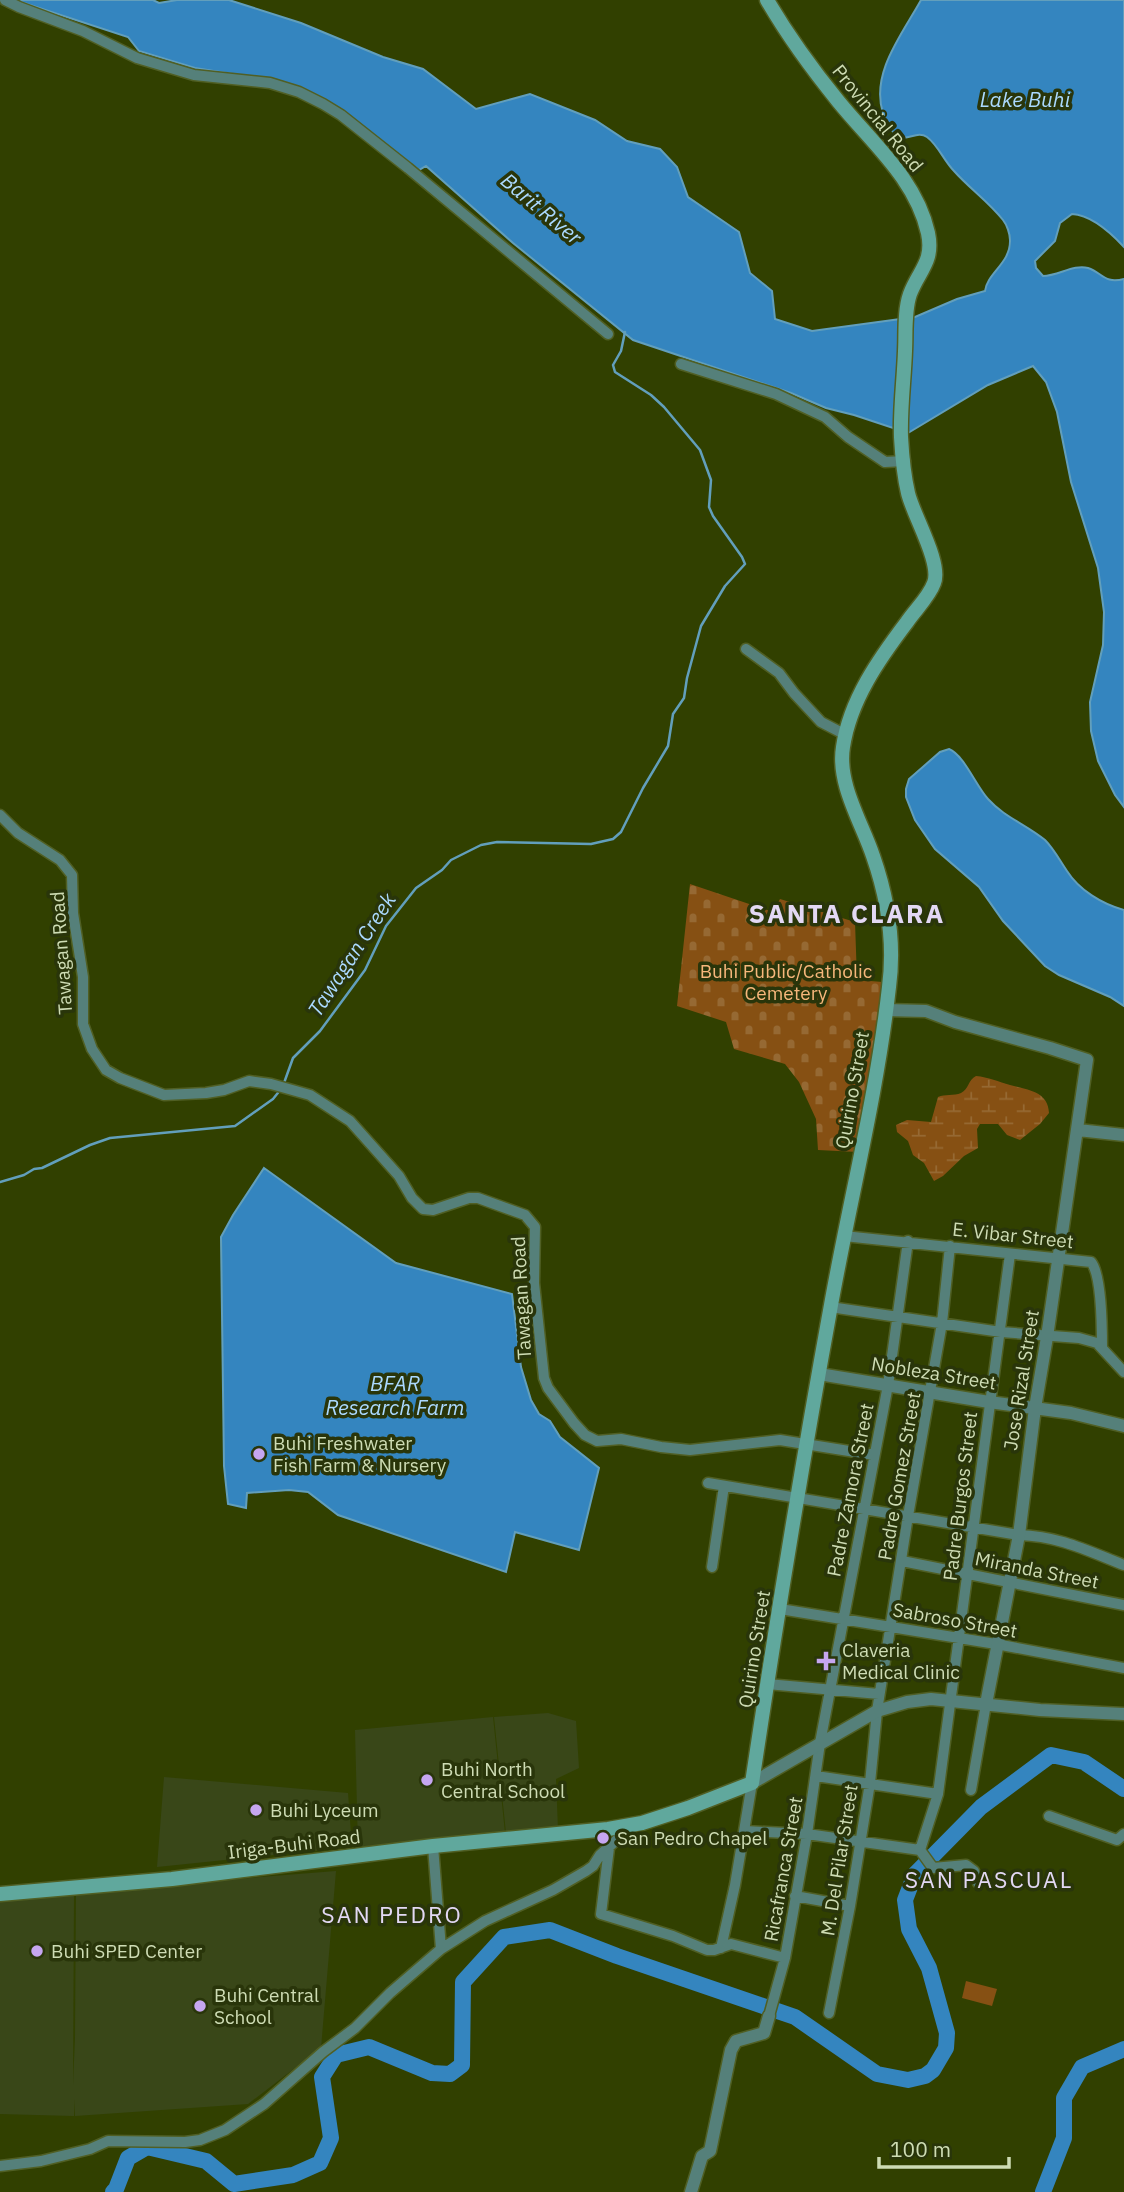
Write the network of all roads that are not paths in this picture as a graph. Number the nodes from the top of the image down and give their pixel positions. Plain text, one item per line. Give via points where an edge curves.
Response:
1 (5, 0) edge
2 (767, 0) edge
3 (608, 334) dead end
4 (681, 364) dead end
5 (901, 434) joint
6 (905, 461) junction
7 (746, 649) dead end
8 (846, 735) junction
9 (0, 815) edge
10 (886, 1010) junction
11 (1078, 1130) junction
12 (1124, 1135) edge
13 (844, 1236) junction
14 (908, 1241) junction
15 (950, 1246) junction
16 (1010, 1254) junction
17 (1058, 1258) junction
18 (830, 1307) junction
19 (897, 1317) junction
20 (943, 1323) junction
21 (1001, 1332) junction
22 (1047, 1337) junction
23 (1102, 1348) junction
24 (1124, 1372) edge
25 (819, 1374) junction
26 (888, 1385) junction
27 (931, 1393) junction
28 (989, 1402) junction
29 (1035, 1408) junction
30 (1124, 1426) edge
31 (807, 1443) junction
32 (874, 1455) junction
33 (708, 1483) dead end
34 (724, 1486) junction
35 (797, 1499) junction
36 (865, 1510) junction
37 (908, 1516) junction
38 (973, 1526) junction
39 (1019, 1535) junction
40 (902, 1561) junction
41 (1124, 1565) edge
42 (712, 1567) dead end
43 (968, 1574) junction
44 (1010, 1583) junction
45 (1124, 1605) edge
46 (780, 1609) junction
47 (844, 1620) junction
48 (890, 1627) junction
49 (958, 1638) junction
50 (996, 1644) junction
51 (1124, 1668) edge
52 (767, 1684) junction
53 (831, 1691) junction
54 (880, 1695) junction
55 (950, 1701) junction
56 (986, 1704) junction
57 (877, 1711) junction
58 (1124, 1714) edge
59 (820, 1743) junction
60 (816, 1776) junction
61 (752, 1783) junction
62 (870, 1783) junction
63 (971, 1790) dead end
64 (938, 1794) junction
65 (1049, 1816) dead end
66 (627, 1826) junction
67 (745, 1830) junction
68 (807, 1834) junction
69 (1124, 1834) edge
70 (860, 1842) junction
71 (433, 1846) junction
72 (609, 1848) junction
73 (921, 1852) junction
74 (978, 1883) dead end
75 (0, 1894) edge
76 (795, 1896) junction
77 (850, 1906) junction
78 (720, 1948) junction
79 (441, 1949) junction
80 (785, 1958) junction
81 (828, 2013) dead end
82 (769, 2016) joint
83 (0, 2166) edge
84 (691, 2192) edge

1 - 3 street via 137,58 194,75 270,83 323,104 408,168
2 - 5 main road, Provincial Road via 785,32 837,100 907,182 929,236 929,255 909,296
4 - 6 street via 776,394 825,417 885,462
5 - 6 main road, Quirino Street
6 - 8 main road, Quirino Street via 907,492 928,546 936,575 934,586 862,691
7 - 8 street via 779,673 821,722
8 - 10 main road, Quirino Street via 842,758 846,780 888,911 891,958
9 - 31 street, Tawagan Road via 60,860 72,875 83,1024 106,1070 164,1095 224,1090 249,1081 310,1095 346,1117 400,1176 422,1209 478,1198 532,1221 544,1378 585,1435 597,1441 621,1439 690,1450 780,1440
10 - 11 street, Jose Rizal Street via 926,1011 1087,1060
10 - 13 main road, Quirino Street
11 - 12 street
11 - 17 street, Jose Rizal Street
13 - 14 street, E. Vibar Street
13 - 18 main road, Quirino Street
14 - 15 street, E. Vibar Street
14 - 19 street, Padre Zamora Street
15 - 16 street, E. Vibar Street
15 - 20 street, Padre Gomez Street
16 - 17 street, E. Vibar Street
16 - 21 street, Padre Burgos Street
17 - 22 street, Jose Rizal Street
17 - 23 street, E. Vibar Street via 1091,1262 1096,1268
18 - 19 street
18 - 25 main road, Quirino Street
19 - 20 street
19 - 26 street, Padre Zamora Street
20 - 21 street
20 - 27 street, Padre Gomez Street
21 - 22 street
21 - 28 street, Padre Burgos Street
22 - 23 street via 1079,1338
22 - 29 street, Jose Rizal Street
23 - 24 street
25 - 26 street, Nobleza Street
25 - 31 main road, Quirino Street
26 - 27 street, Nobleza Street
26 - 32 street, Padre Zamora Street
27 - 28 street, Nobleza Street
27 - 37 street, Padre Gomez Street
28 - 29 street, Nobleza Street
28 - 38 street, Padre Burgos Street
29 - 30 street, Nobleza Street
29 - 39 street, Jose Rizal Street
31 - 32 street, Tawagan Road
31 - 35 main road, Quirino Street
32 - 36 street, Padre Zamora Street
33 - 34 street
34 - 35 street
34 - 42 street
35 - 36 street
35 - 46 main road, Quirino Street
36 - 37 street
36 - 47 street, Padre Zamora Street
37 - 38 street
37 - 40 street, Padre Gomez Street
38 - 39 street
38 - 43 street, Padre Burgos Street
39 - 41 street via 1060,1540
39 - 44 street, Jose Rizal Street
40 - 43 street, Miranda Street
40 - 48 street, Padre Gomez Street
43 - 44 street, Miranda Street
43 - 49 street, Padre Burgos Street
44 - 45 street, Miranda Street
44 - 50 street, Jose Rizal Street
46 - 47 street, Sabroso Street
46 - 52 main road, Quirino Street
47 - 48 street, Sabroso Street
47 - 53 street, Padre Zamora Street
48 - 49 street, Sabroso Street
48 - 54 street, Padre Gomez Street
49 - 50 street, Sabroso Street
49 - 55 street, Padre Burgos Street
50 - 51 street, Sabroso Street
50 - 56 street, Jose Rizal Street
52 - 53 street
52 - 61 main road, Quirino Street
53 - 54 street
53 - 59 street, Padre Zamora Street
54 - 57 street, Padre Gomez Street
55 - 56 street
55 - 57 street via 916,1700
55 - 64 street, Padre Burgos Street
56 - 58 street
56 - 63 street
57 - 59 street
57 - 62 street, M. Del Pilar Street
59 - 60 street, Ricafranca Street
59 - 61 street
60 - 62 street
60 - 68 street, Ricafranca Street
61 - 66 main road, Iriga-Buhi Road
61 - 67 street
62 - 64 street
62 - 70 street, M. Del Pilar Street
64 - 73 street, Padre Burgos Street
65 - 69 street via 1117,1840
66 - 71 main road, Iriga-Buhi Road
66 - 72 street
67 - 68 street
67 - 78 street
68 - 70 street
68 - 76 street, Ricafranca Street
70 - 73 street
70 - 77 street, M. Del Pilar Street
71 - 75 main road, Iriga-Buhi Road
71 - 79 street
72 - 78 street via 601,1914 707,1951
72 - 79 street via 578,1876 485,1921
73 - 74 street via 936,1869 966,1865
76 - 77 street
76 - 80 street, Ricafranca Street
77 - 81 street, M. Del Pilar Street
78 - 80 street via 731,1944
79 - 83 street via 264,2104 214,2136 173,2143 108,2141 41,2161
80 - 82 street, Ricafranca Street
82 - 84 street via 764,2033 736,2042 731,2050 710,2151 702,2157

